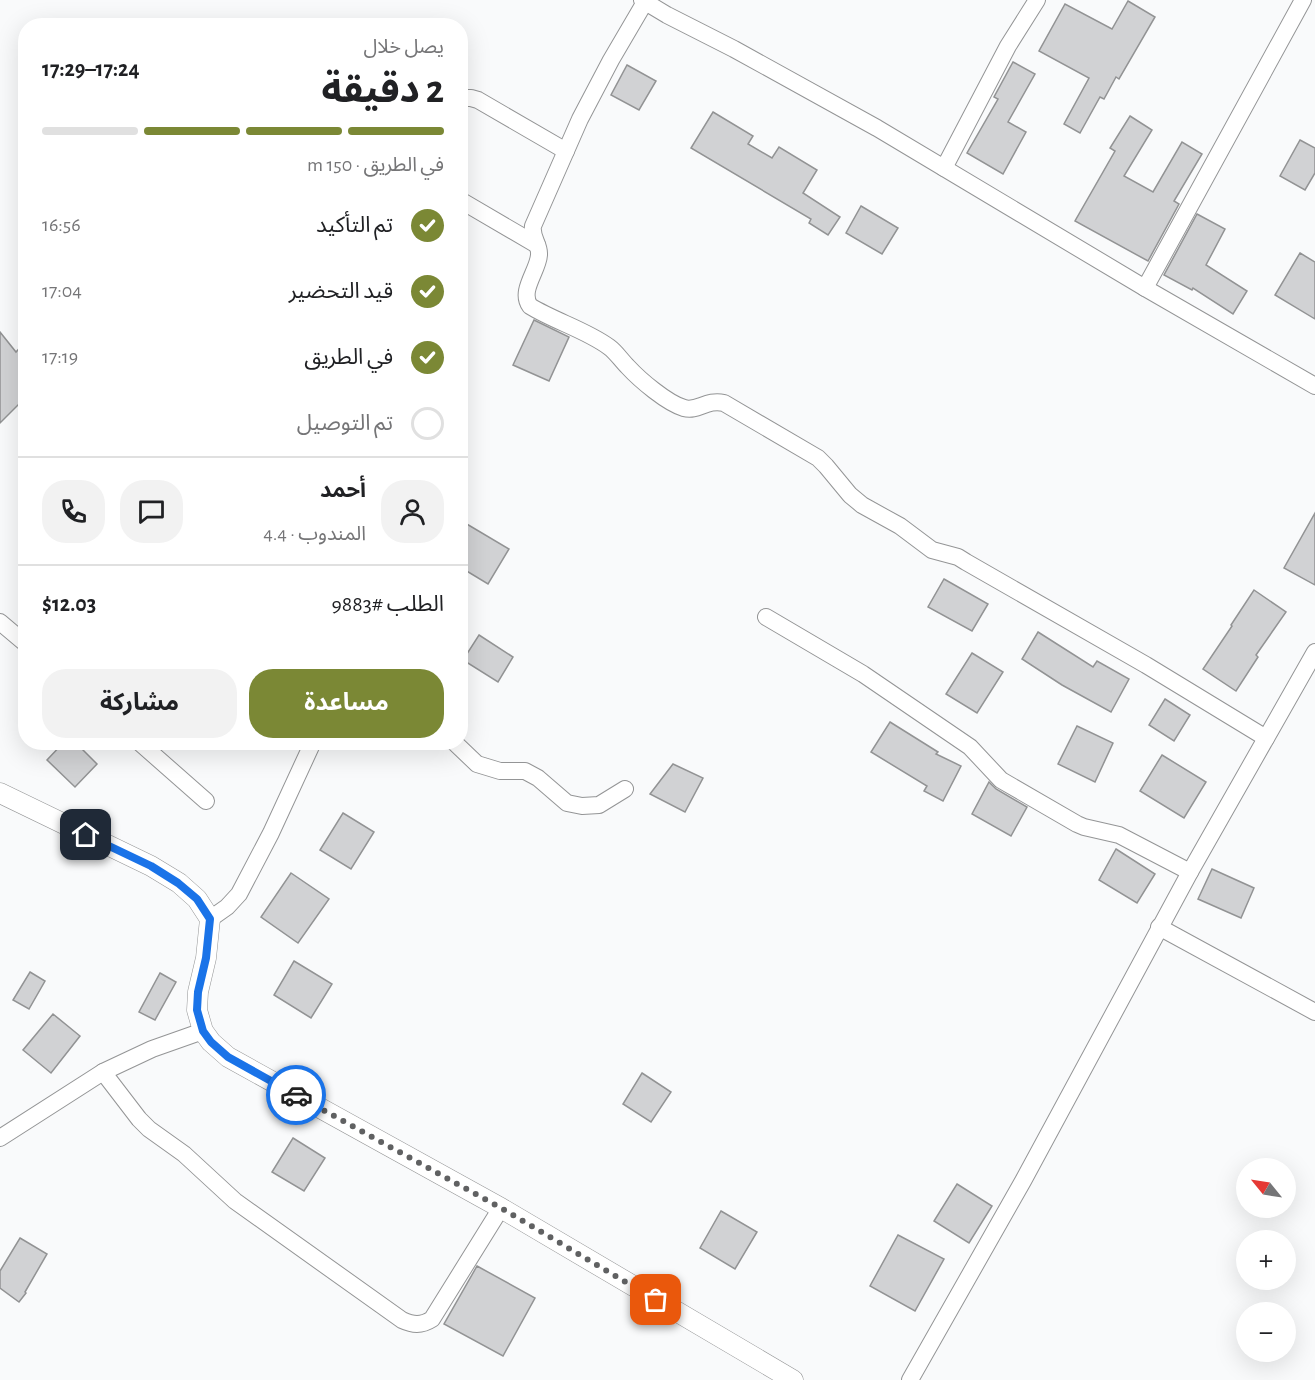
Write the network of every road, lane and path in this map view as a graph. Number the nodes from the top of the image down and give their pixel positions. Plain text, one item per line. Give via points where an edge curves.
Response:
1 (669, 0) edge
2 (1037, 0) edge
3 (1303, 0) edge
4 (644, 1) edge
5 (678, 21) junction
6 (468, 98) edge
7 (566, 150) junction
8 (944, 168) junction
9 (468, 205) edge
10 (537, 245) junction
11 (1145, 288) junction
12 (1315, 386) edge
13 (766, 617) dead end
14 (0, 622) edge
15 (18, 637) edge
16 (1315, 652) edge
17 (1266, 738) junction
18 (148, 750) edge
19 (309, 750) edge
20 (462, 750) edge
21 (625, 789) dead end
22 (0, 794) edge
23 (206, 801) dead end
24 (1190, 872) junction
25 (210, 919) junction
26 (1159, 927) junction
27 (1315, 1012) edge
28 (203, 1031) junction
29 (103, 1072) junction
30 (2, 1134) edge
31 (501, 1208) junction
32 (793, 1380) edge
33 (910, 1380) edge

1 - 5 street
2 - 8 street via 1008,46
3 - 11 street
4 - 5 street
4 - 7 street
5 - 8 street via 878,128
6 - 7 street
7 - 10 street via 533,226
8 - 11 street
9 - 10 street
10 - 17 street via 539,256 526,295 528,303 609,347 654,390 682,408 698,408 711,402 724,404 810,452 862,505 932,550 958,557
11 - 12 street
13 - 24 street via 863,674 970,747 1001,780 1077,824 1119,835
14 - 15 street
16 - 17 street
17 - 24 street
18 - 23 street
19 - 25 street via 239,894
20 - 21 street via 477,764 500,771 525,771 567,803 599,805
22 - 25 street via 151,866 197,899
24 - 26 street
25 - 28 street via 198,992 197,1010
26 - 27 street
26 - 33 street
28 - 29 street
28 - 31 street via 228,1057
29 - 30 street
29 - 31 street via 149,1129 184,1154 235,1201 402,1320 420,1324 432,1319
31 - 32 street

